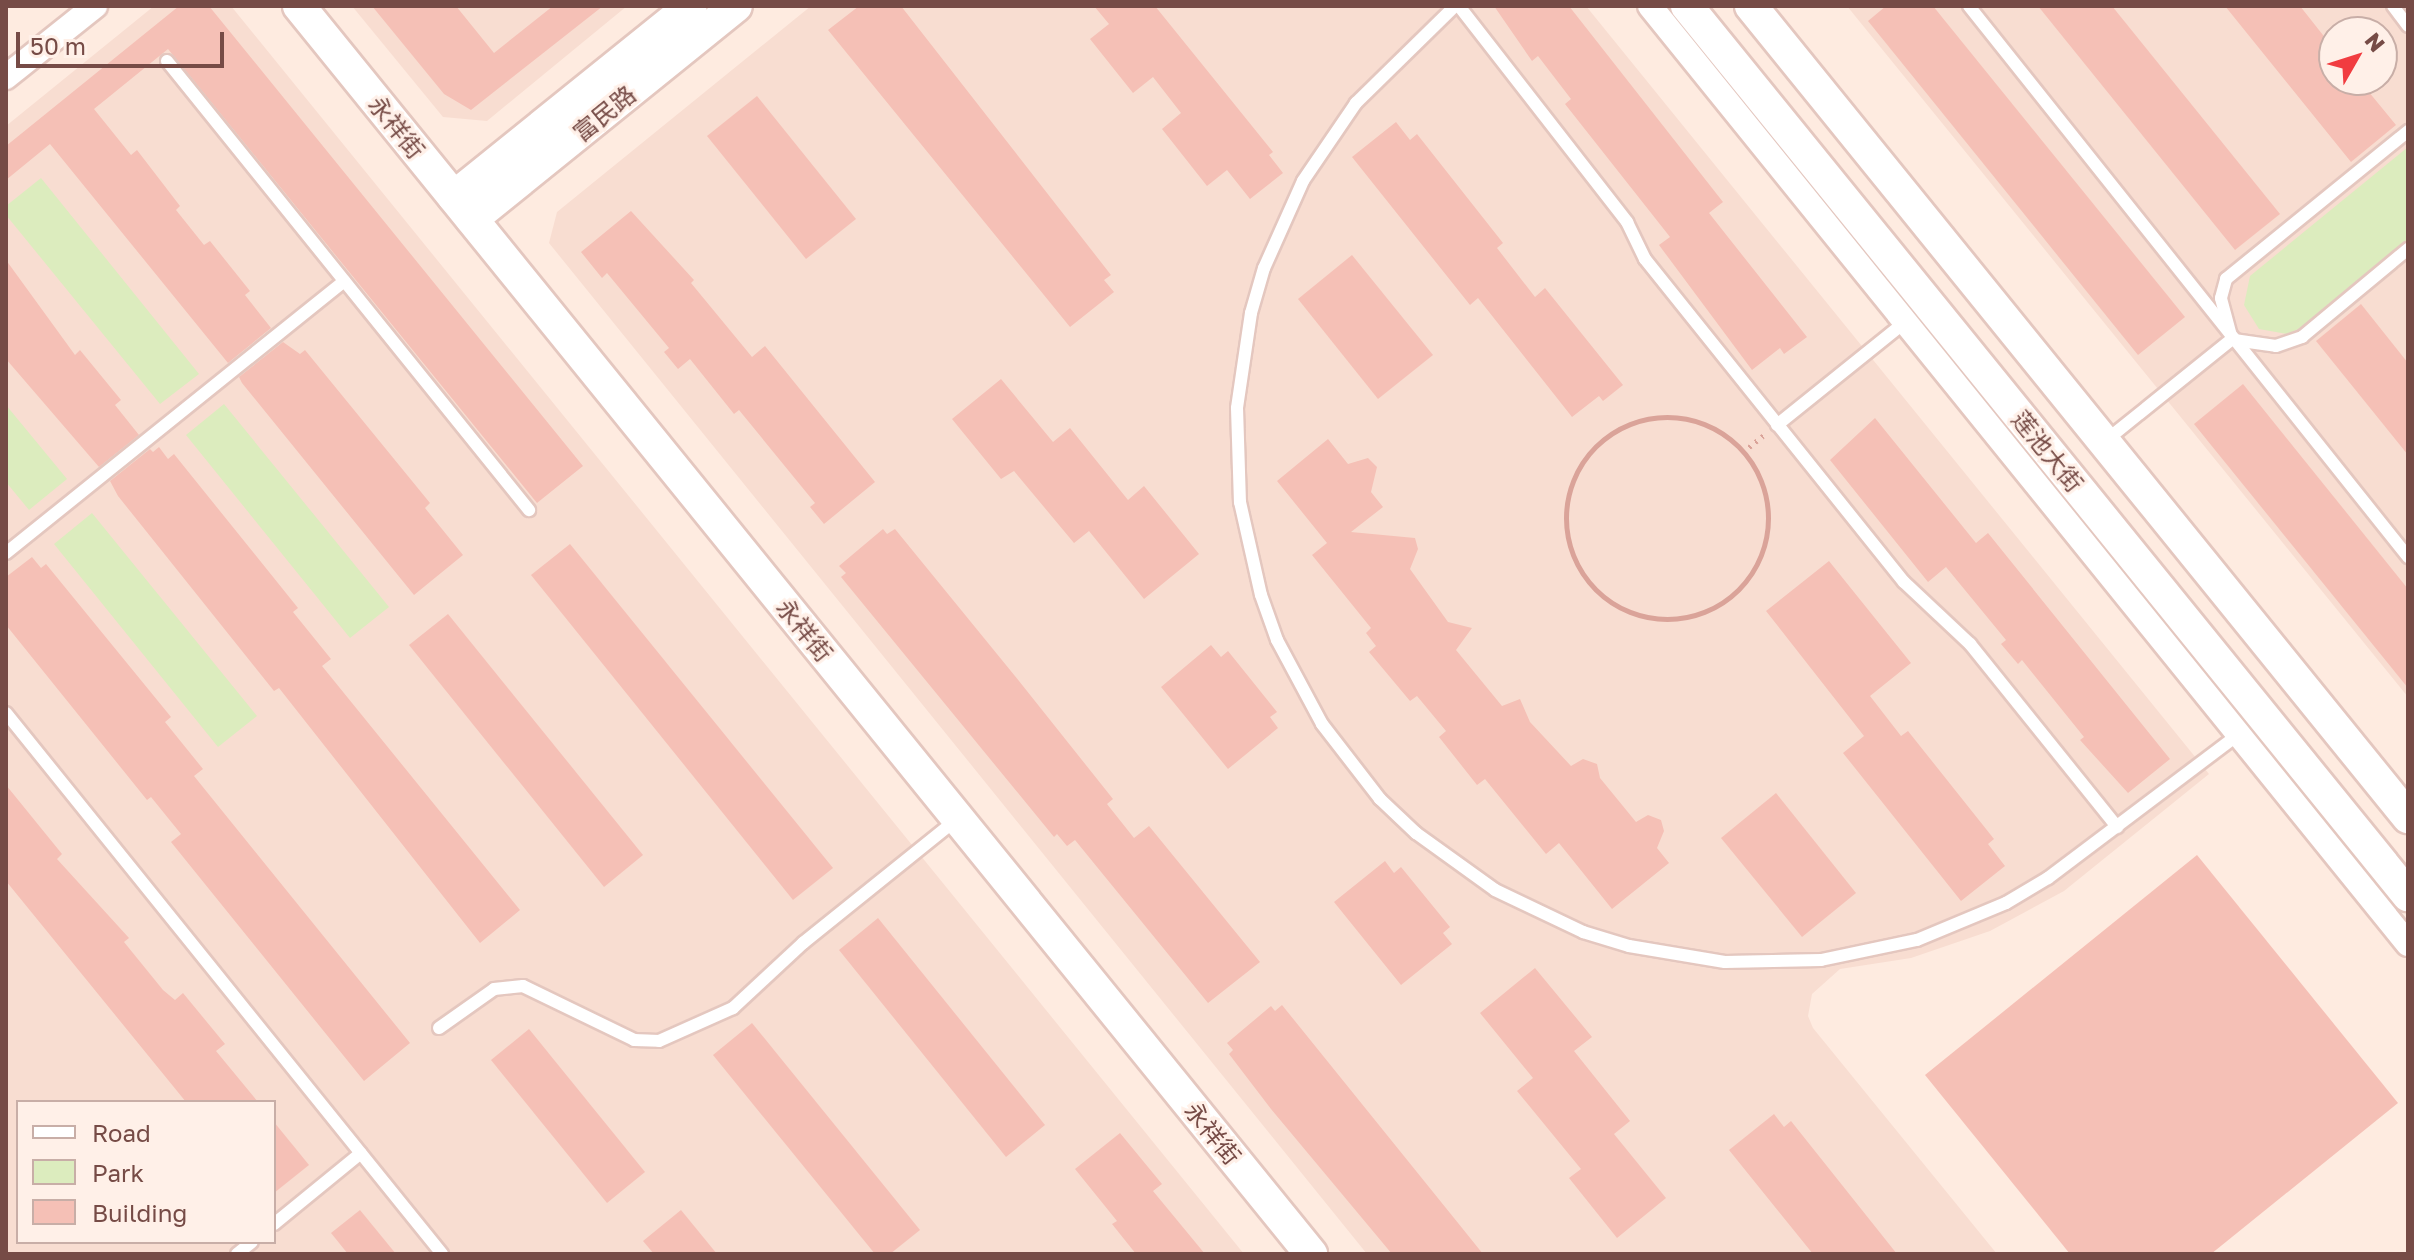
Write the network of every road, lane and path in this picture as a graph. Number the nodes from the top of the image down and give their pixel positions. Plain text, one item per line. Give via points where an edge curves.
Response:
1 (95, 6) edge
2 (299, 6) edge
3 (691, 6) edge
4 (736, 6) edge
5 (1457, 6) edge
6 (1650, 6) edge
7 (1687, 6) edge
8 (1751, 6) edge
9 (1969, 6) edge
10 (2393, 6) edge
11 (2408, 26) edge
12 (167, 61) dead end
13 (6, 77) edge
14 (2408, 131) edge
15 (463, 208) junction
16 (2408, 249) edge
17 (344, 281) junction
18 (1905, 322) junction
19 (2232, 339) junction
20 (1777, 425) junction
21 (2104, 442) junction
22 (529, 510) dead end
23 (6, 553) edge
24 (2408, 557) edge
25 (1628, 611) joint
26 (6, 713) edge
27 (2239, 734) junction
28 (2408, 817) edge
29 (958, 818) junction
30 (2117, 827) junction
31 (2408, 895) edge
32 (2408, 944) edge
33 (439, 1028) dead end
34 (361, 1153) junction
35 (276, 1222) edge
36 (442, 1254) edge
37 (1311, 1254) edge

1 - 13 street
2 - 15 street, 永祥街
3 - 15 street, 富民路
4 - 15 street, 富民路
5 - 20 lane via 1627,222 1645,259
5 - 30 lane via 1356,103 1303,181 1264,268 1242,360 1237,455 1253,565 1298,683 1350,763 1416,833 1527,907 1629,946 1725,962 1821,960 1917,940 2006,903
6 - 18 street
7 - 31 street, 莲池大街
8 - 21 street, 莲池大街
9 - 19 lane
10 - 11 lane
12 - 17 lane
14 - 19 lane via 2226,279 2221,298
15 - 29 street, 永祥街
16 - 19 lane via 2302,337 2276,346
17 - 22 lane
17 - 23 lane
18 - 20 lane
18 - 27 street
19 - 21 lane
19 - 24 lane
20 - 30 lane via 1904,582 1970,644
21 - 28 street, 莲池大街
25 - 25 path via 1609,601 1580,570 1567,530 1571,488 1592,451 1626,426 1666,418 1706,426 1740,449 1762,484 1768,525 1757,564 1746,582 1712,609 1670,619
26 - 34 lane
27 - 30 lane
27 - 32 street
29 - 33 lane via 803,943 733,1008 659,1041 634,1040 523,986 494,989
29 - 37 street, 永祥街
34 - 35 lane
34 - 36 lane

